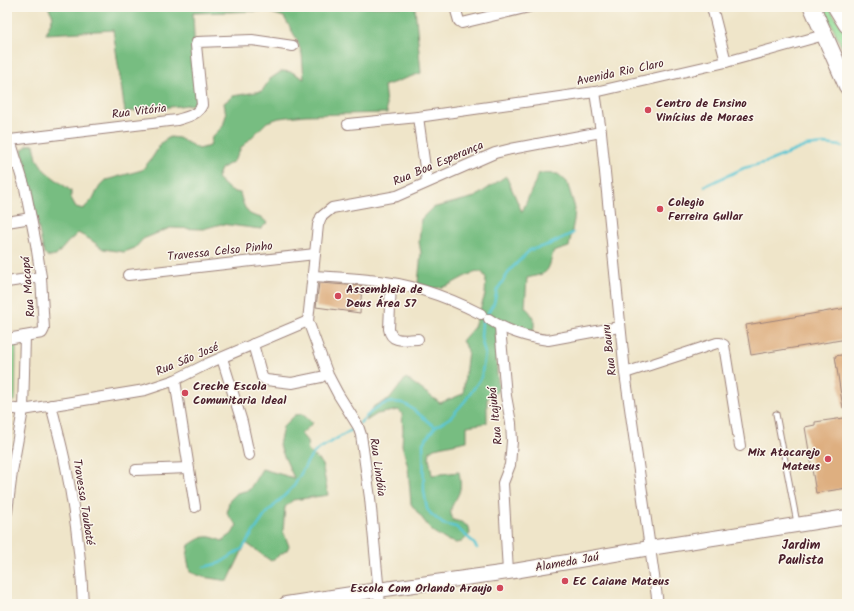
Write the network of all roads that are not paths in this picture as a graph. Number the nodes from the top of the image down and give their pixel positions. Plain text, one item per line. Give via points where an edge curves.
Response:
1 (455, 7) edge
2 (529, 7) edge
3 (712, 7) edge
4 (812, 7) edge
5 (836, 7) edge
6 (847, 25) edge
7 (824, 35) junction
8 (293, 46) dead end
9 (726, 62) junction
10 (847, 86) edge
11 (595, 92) junction
12 (418, 117) junction
13 (348, 124) dead end
14 (7, 130) edge
15 (601, 132) junction
16 (10, 140) junction
17 (12, 164) edge
18 (428, 182) junction
19 (31, 218) junction
20 (7, 222) edge
21 (315, 254) junction
22 (128, 274) dead end
23 (41, 276) junction
24 (313, 276) junction
25 (7, 282) edge
26 (391, 283) junction
27 (308, 321) junction
28 (500, 327) junction
29 (619, 327) junction
30 (25, 336) junction
31 (7, 339) edge
32 (418, 339) dead end
33 (253, 344) junction
34 (222, 358) junction
35 (625, 373) junction
36 (321, 377) dead end
37 (175, 380) junction
38 (51, 405) junction
39 (7, 408) edge
40 (23, 410) junction
41 (776, 414) dead end
42 (740, 446) dead end
43 (249, 455) dead end
44 (188, 468) junction
45 (136, 470) dead end
46 (9, 472) edge
47 (196, 506) dead end
48 (7, 512) edge
49 (847, 517) edge
50 (798, 525) junction
51 (650, 548) junction
52 (508, 572) junction
53 (378, 590) junction
54 (83, 604) edge
55 (286, 604) edge
56 (380, 604) edge
57 (658, 604) edge

1 - 2 street via 462,23
3 - 9 street
4 - 7 main road
5 - 6 main road
7 - 9 street, Avenida Rio Claro
7 - 10 main road
8 - 16 street, Rua Vitória via 252,40 197,42 202,105 195,113 177,120
9 - 11 street, Avenida Rio Claro
11 - 12 street, Avenida Rio Claro
11 - 15 street, Rua Bauru
12 - 13 street, Avenida Rio Claro
12 - 18 street
14 - 16 street
15 - 18 street, Rua Boa Esperança via 503,151
15 - 29 street, Rua Bauru
16 - 17 street
17 - 19 street via 25,188
18 - 21 street, Rua Boa Esperança via 397,196 332,208 321,217 318,225
19 - 20 street
19 - 23 street, Rua Macapá
21 - 22 street, Travessa Celso Pinho
21 - 24 street, Rua Boa Esperança
23 - 25 street
23 - 30 street, Rua Macapá via 44,331
24 - 26 street
24 - 27 street, Rua Boa Esperança
26 - 28 street via 440,295
26 - 32 street via 389,334 397,340
27 - 33 street, Rua São José
27 - 53 street, Rua Lindóia via 328,375 361,435 370,498
28 - 29 street via 548,340
28 - 52 street, Rua Itajubá via 512,441 510,464 503,483
29 - 35 street, Rua Bauru
30 - 31 street
30 - 40 street, Rua Macapá
33 - 34 street, Rua São José
33 - 36 street via 261,373 266,380 292,383
34 - 37 street, Rua São José
34 - 43 street via 242,422
35 - 42 street via 718,343 724,345
35 - 51 street, Rua Bauru
37 - 38 street, Rua São José via 121,395
37 - 44 street
38 - 40 street, Rua São José
38 - 54 street, Travessa Taubaté via 72,502
39 - 40 street, Rua São José
40 - 46 street, Rua Macapá
41 - 50 lane
44 - 45 street
44 - 47 street
46 - 48 street, Rua Macapá
49 - 50 main road, Alameda Jaú
50 - 51 main road, Alameda Jaú
51 - 52 main road, Alameda Jaú
51 - 57 street, Rua Bauru
52 - 53 main road, Alameda Jaú
53 - 55 main road, Alameda Jaú
53 - 56 street, Rua Lindóia

